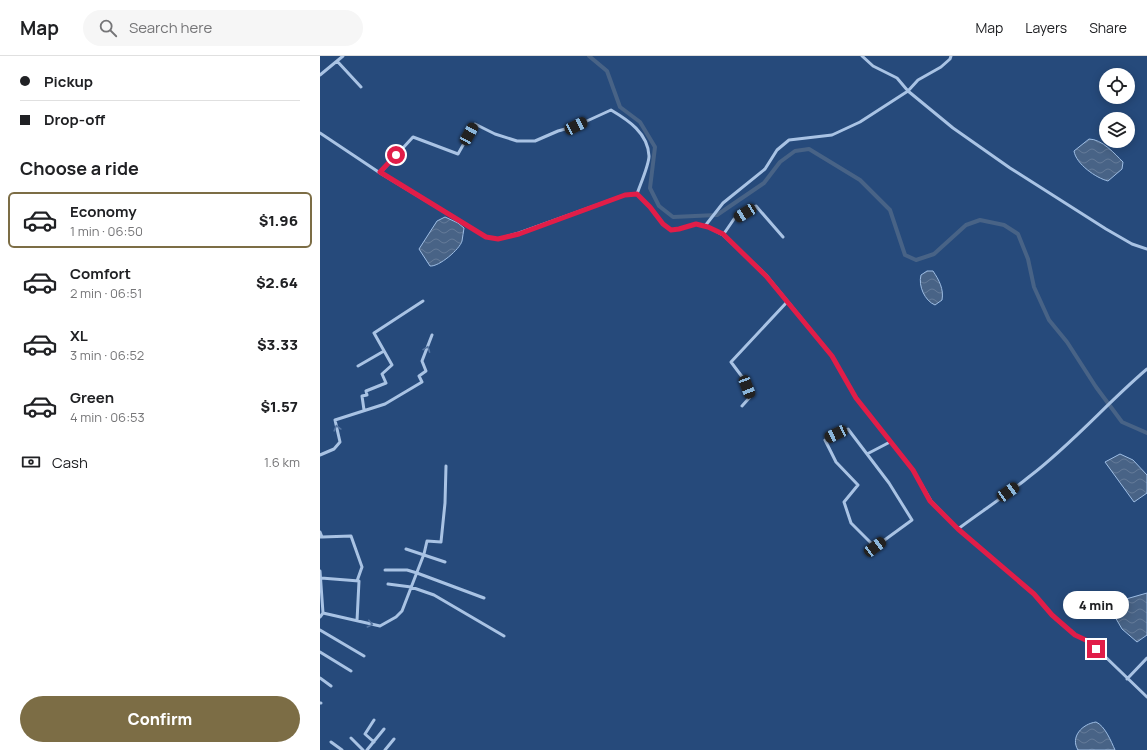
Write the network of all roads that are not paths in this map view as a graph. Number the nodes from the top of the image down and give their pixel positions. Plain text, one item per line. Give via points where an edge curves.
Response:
1 (343, 56) edge
2 (862, 56) edge
3 (951, 56) edge
4 (337, 61) junction
5 (320, 75) edge
6 (361, 87) dead end
7 (908, 91) junction
8 (320, 133) edge
9 (380, 172) junction
10 (637, 194) junction
11 (706, 225) junction
12 (723, 234) junction
13 (783, 237) dead end
14 (1147, 249) edge
15 (423, 301) dead end
16 (787, 302) junction
17 (432, 335) dead end
18 (384, 351) junction
19 (358, 366) dead end
20 (1147, 369) edge
21 (742, 406) dead end
22 (364, 410) junction
23 (890, 442) junction
24 (866, 454) junction
25 (320, 455) edge
26 (446, 466) dead end
27 (958, 529) junction
28 (320, 532) edge
29 (321, 537) edge
30 (406, 549) dead end
31 (424, 554) junction
32 (445, 562) dead end
33 (385, 570) dead end
34 (320, 571) edge
35 (417, 573) junction
36 (321, 578) edge
37 (357, 581) junction
38 (388, 584) dead end
39 (411, 587) junction
40 (484, 598) dead end
41 (323, 613) junction
42 (320, 617) edge
43 (357, 621) junction
44 (320, 630) edge
45 (504, 636) dead end
46 (320, 652) edge
47 (364, 656) dead end
48 (1147, 658) edge
49 (351, 671) dead end
50 (320, 678) edge
51 (1128, 679) junction
52 (331, 686) dead end
53 (1147, 697) edge
54 (374, 720) dead end
55 (384, 729) dead end
56 (351, 738) dead end
57 (394, 739) dead end
58 (332, 742) dead end
59 (374, 742) junction
60 (342, 750) edge
61 (363, 750) edge
62 (367, 750) edge
63 (385, 750) edge

1 - 4 street
2 - 7 street via 873,66 897,78
3 - 7 street via 941,67 918,80
4 - 5 street
4 - 6 street
7 - 11 street via 860,122 832,135 789,140 777,150 765,169 720,207
7 - 14 street via 953,128 1010,168 1112,233
8 - 9 street
9 - 10 street via 486,237 498,239 519,234 625,195
9 - 10 street via 413,137 458,154 475,124 517,141 535,141 611,110 630,122 644,138 649,156
10 - 11 street via 671,230 696,224
11 - 12 street
12 - 13 street via 734,219 756,206
12 - 16 street via 766,276
15 - 18 street via 374,333
16 - 21 street via 731,362 744,378 751,396
16 - 23 street via 832,356 856,398
22 -> 17 street via 385,404 422,382 419,376 426,371 422,362
18 - 19 street
18 - 22 street via 392,365 382,374 386,383 366,391 367,395 362,396
20 - 27 street via 1030,476
25 -> 22 street via 334,449 340,442 334,420
23 - 24 street
23 - 27 street via 913,470 930,501
24 - 24 street via 848,429 825,440 836,462 858,485 844,502 852,523 875,547 912,520 889,483
26 - 31 street via 441,542 426,541
27 - 51 street via 1034,594 1052,615 1075,635 1090,642
28 - 29 street
29 - 37 street via 351,536 362,567
30 - 31 street
31 - 32 street
31 - 35 street
33 - 35 street via 407,570
34 - 36 street
35 - 39 street
35 - 40 street
36 - 37 street
36 - 41 street
37 - 43 street
38 - 39 street
43 -> 39 street via 380,626 396,617 402,611
39 - 45 street via 434,595
41 - 42 street
41 - 43 street
44 - 47 street
46 - 49 street
48 - 51 street
50 - 52 street
51 - 53 street
54 - 59 street via 365,734
55 - 59 street
56 - 61 street
57 - 63 street
58 - 60 street
59 - 62 street

